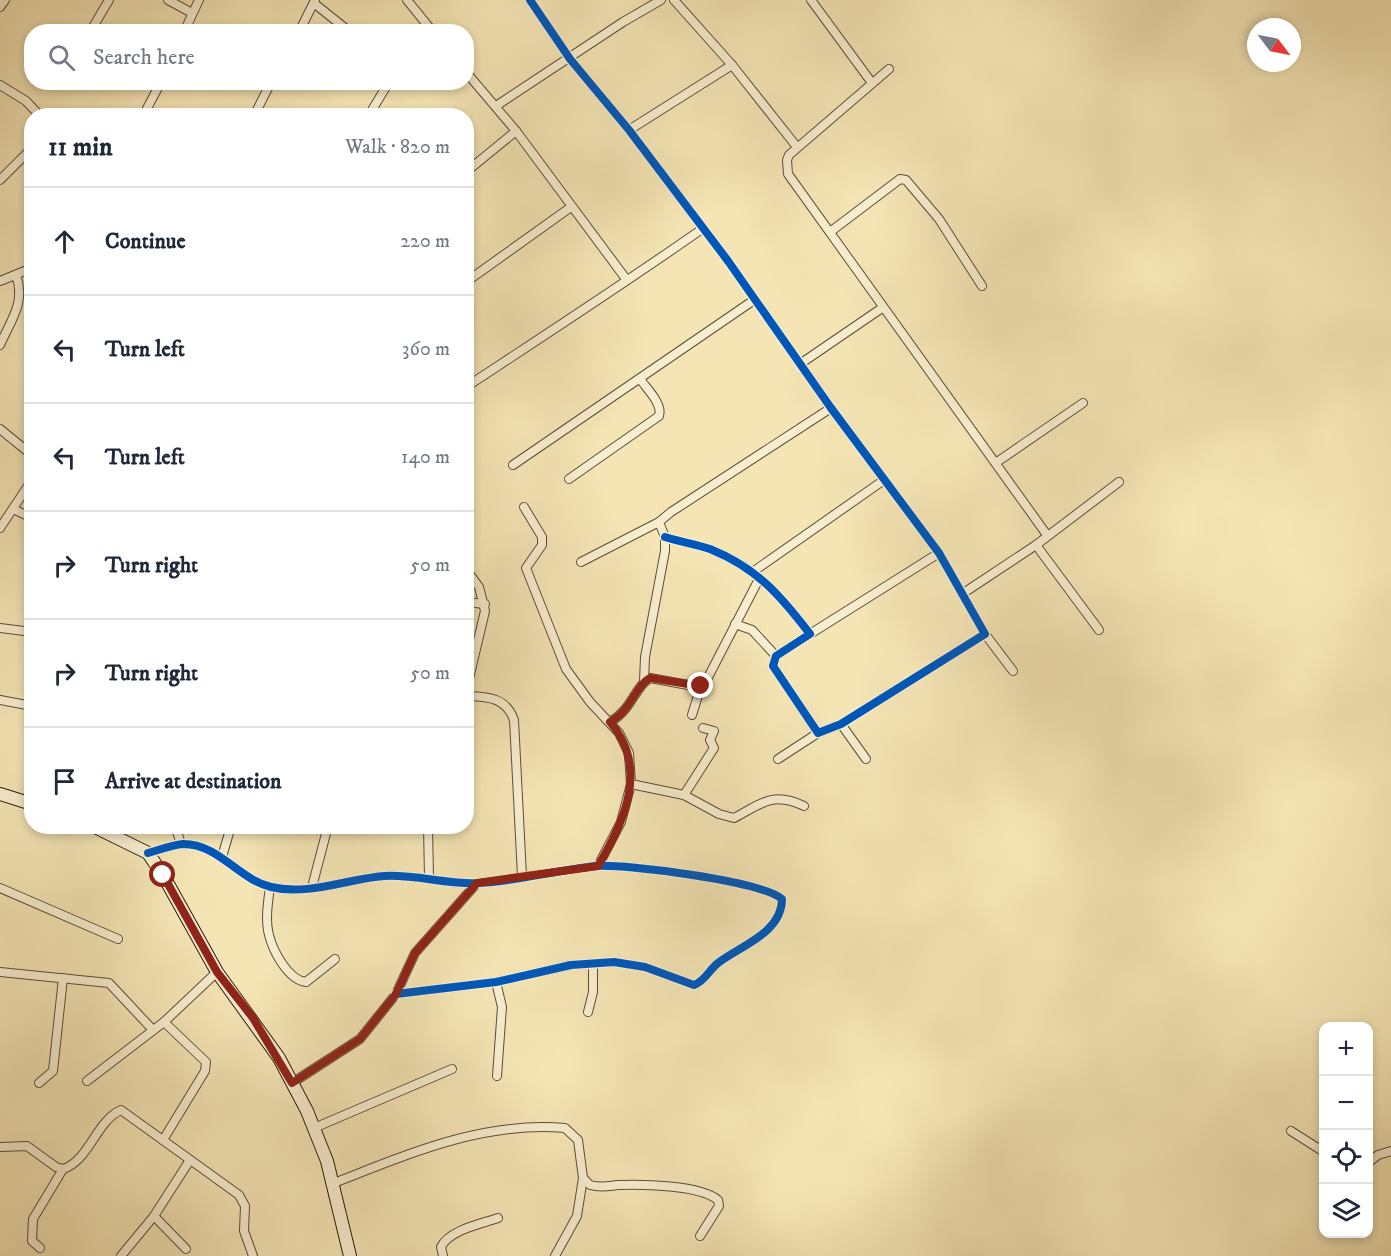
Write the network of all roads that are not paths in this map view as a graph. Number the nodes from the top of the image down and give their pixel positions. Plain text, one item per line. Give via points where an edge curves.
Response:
1 (4, 0) edge
2 (109, 0) edge
3 (168, 0) edge
4 (198, 0) edge
5 (407, 0) edge
6 (530, 0) edge
7 (661, 0) edge
8 (674, 0) edge
9 (810, 0) edge
10 (315, 2) edge
11 (0, 7) edge
12 (192, 14) junction
13 (95, 24) edge
14 (188, 24) edge
15 (303, 24) edge
16 (341, 24) edge
17 (426, 24) edge
18 (570, 59) junction
19 (732, 65) junction
20 (889, 69) dead end
21 (474, 81) edge
22 (872, 83) junction
23 (0, 85) edge
24 (157, 90) edge
25 (268, 90) edge
26 (384, 90) edge
27 (496, 106) junction
28 (33, 108) edge
29 (147, 108) edge
30 (258, 108) edge
31 (373, 108) edge
32 (629, 130) junction
33 (516, 131) junction
34 (797, 147) junction
35 (24, 156) edge
36 (474, 165) edge
37 (0, 180) edge
38 (571, 207) junction
39 (702, 229) junction
40 (830, 231) junction
41 (24, 272) edge
42 (16, 275) junction
43 (474, 276) edge
44 (626, 279) junction
45 (0, 281) edge
46 (982, 286) dead end
47 (754, 300) junction
48 (882, 308) junction
49 (0, 345) edge
50 (800, 364) junction
51 (640, 379) junction
52 (474, 382) edge
53 (1083, 403) dead end
54 (831, 408) junction
55 (0, 429) edge
56 (24, 448) edge
57 (997, 462) junction
58 (513, 465) dead end
59 (569, 479) dead end
60 (884, 480) junction
61 (1119, 482) dead end
62 (24, 492) edge
63 (524, 507) dead end
64 (13, 509) junction
65 (24, 514) edge
66 (659, 522) junction
67 (0, 528) edge
68 (1047, 535) junction
69 (665, 537) junction
70 (1036, 545) junction
71 (939, 553) junction
72 (581, 562) dead end
73 (756, 575) junction
74 (474, 580) edge
75 (962, 594) junction
76 (474, 603) edge
77 (485, 604) junction
78 (735, 624) junction
79 (0, 628) edge
80 (1099, 630) dead end
81 (24, 631) edge
82 (810, 634) junction
83 (985, 634) junction
84 (474, 654) edge
85 (776, 656) junction
86 (1013, 671) dead end
87 (644, 682) junction
88 (701, 686) junction
89 (474, 697) edge
90 (0, 700) edge
91 (24, 704) edge
92 (692, 715) dead end
93 (610, 722) junction
94 (841, 724) junction
95 (703, 728) dead end
96 (818, 733) junction
97 (778, 759) dead end
98 (866, 759) dead end
99 (631, 784) junction
100 (0, 794) edge
101 (684, 795) junction
102 (24, 802) edge
103 (804, 806) dead end
104 (109, 834) edge
105 (178, 834) edge
106 (229, 834) edge
107 (326, 834) edge
108 (428, 834) edge
109 (181, 844) junction
110 (148, 853) junction
111 (222, 857) junction
112 (598, 866) junction
113 (522, 876) junction
114 (429, 877) junction
115 (477, 883) junction
116 (270, 887) junction
117 (312, 887) junction
118 (0, 888) edge
119 (118, 939) dead end
120 (335, 959) dead end
121 (593, 963) junction
122 (0, 972) edge
123 (217, 972) junction
124 (63, 978) junction
125 (496, 982) junction
126 (396, 994) junction
127 (588, 1012) dead end
128 (164, 1022) junction
129 (153, 1030) junction
130 (453, 1069) dead end
131 (497, 1076) dead end
132 (87, 1081) dead end
133 (39, 1083) dead end
134 (292, 1083) junction
135 (314, 1128) junction
136 (1291, 1131) dead end
137 (163, 1140) junction
138 (0, 1147) edge
139 (1319, 1149) edge
140 (1391, 1151) edge
141 (190, 1160) junction
142 (1373, 1160) edge
143 (63, 1169) junction
144 (583, 1178) junction
145 (334, 1183) junction
146 (154, 1216) junction
147 (498, 1218) dead end
148 (700, 1236) dead end
149 (40, 1248) dead end
150 (186, 1250) dead end
151 (121, 1256) edge
152 (253, 1256) edge
153 (350, 1256) edge
154 (443, 1256) edge
155 (555, 1256) edge

1 - 11 street
2 - 13 street
3 - 12 street
4 - 12 street
5 - 17 street
6 - 18 street
7 - 18 street
8 - 19 street
9 - 22 street
10 - 15 street
10 - 16 street
12 - 14 street
18 - 27 street
18 - 32 street
19 - 32 street
19 - 34 street
20 - 22 street
21 - 27 street
22 - 34 street
23 - 28 street
24 - 29 street
25 - 30 street
26 - 31 street
27 - 33 street
32 - 39 street
33 - 36 street
33 - 38 street
34 - 40 street via 787,160 788,174
35 - 37 street
38 - 43 street
38 - 44 street
39 - 44 street via 668,255
39 - 47 street
40 - 46 street via 900,179 906,180 939,219
40 - 48 street
41 - 42 street
42 - 45 street
42 - 49 street via 22,291 20,301
44 - 52 street
47 - 50 street
47 - 51 street
48 - 50 street
48 - 57 street
50 - 54 street
51 - 58 street
51 - 59 street via 658,404 659,416
53 - 57 street
54 - 60 street
54 - 66 street
55 - 56 street
57 - 68 street
60 - 71 street
60 - 73 street
61 - 68 street
62 - 64 street
63 - 93 street via 542,537 542,545 526,568 566,669
64 - 65 street
64 - 67 street
66 - 69 street
66 - 72 street
68 - 70 street
69 - 73 street via 709,549
69 - 87 street
70 - 75 street
70 - 80 street
71 - 75 street
71 - 82 street
73 - 78 street
73 - 82 street via 784,600
74 - 77 street
75 - 83 street
76 - 77 street
77 - 84 street
78 - 85 street via 752,630
78 - 88 street via 708,681
79 - 81 street
82 - 85 street
83 - 86 street
83 - 94 street
85 - 96 street via 773,666
87 - 88 street via 650,678
87 - 93 street via 632,704
88 - 92 street
89 - 113 street via 504,703 514,720
90 - 91 street
93 - 99 street via 625,741
94 - 96 street
94 - 98 street
95 - 101 street via 714,731 710,740 714,748
96 - 97 street
99 - 101 street
99 - 112 street via 621,822
100 - 102 street
101 - 103 street via 734,818 770,799 791,800
104 - 110 street
105 - 109 street
106 - 111 street
107 - 117 street
108 - 114 street
109 - 110 street
109 - 111 street via 198,846
110 - 123 street
111 - 116 street
112 - 113 street
112 - 121 street via 684,874 759,889 777,895 782,899 782,907 766,932 694,984 645,968 614,962
113 - 115 street
114 - 115 street
114 - 117 street via 383,876
115 - 126 street via 415,953
116 - 117 street
116 - 120 street via 268,934 293,977 306,982
118 - 119 street
121 - 125 street
121 - 127 street
122 - 124 street
123 - 128 street
123 - 134 street via 253,1018
124 - 129 street via 109,983
124 - 133 street via 53,1071
125 - 126 street
125 - 131 street via 502,1007
126 - 134 street via 360,1039
128 - 129 street
128 - 137 street via 206,1062 205,1071
129 - 132 street
130 - 135 street
134 - 135 street
135 - 145 street
136 - 139 street
137 - 141 street
137 - 143 street via 121,1110
138 - 143 street via 27,1146
140 - 142 street
141 - 146 street
141 - 152 street via 239,1195 245,1206 244,1231
143 - 149 street via 33,1219 32,1241
144 - 145 street via 578,1140 565,1128 498,1128 464,1136
144 - 148 street via 599,1187 645,1185 704,1191 718,1200 719,1206
144 - 155 street via 577,1216
145 - 153 street
146 - 150 street
146 - 151 street
147 - 154 street via 443,1242

